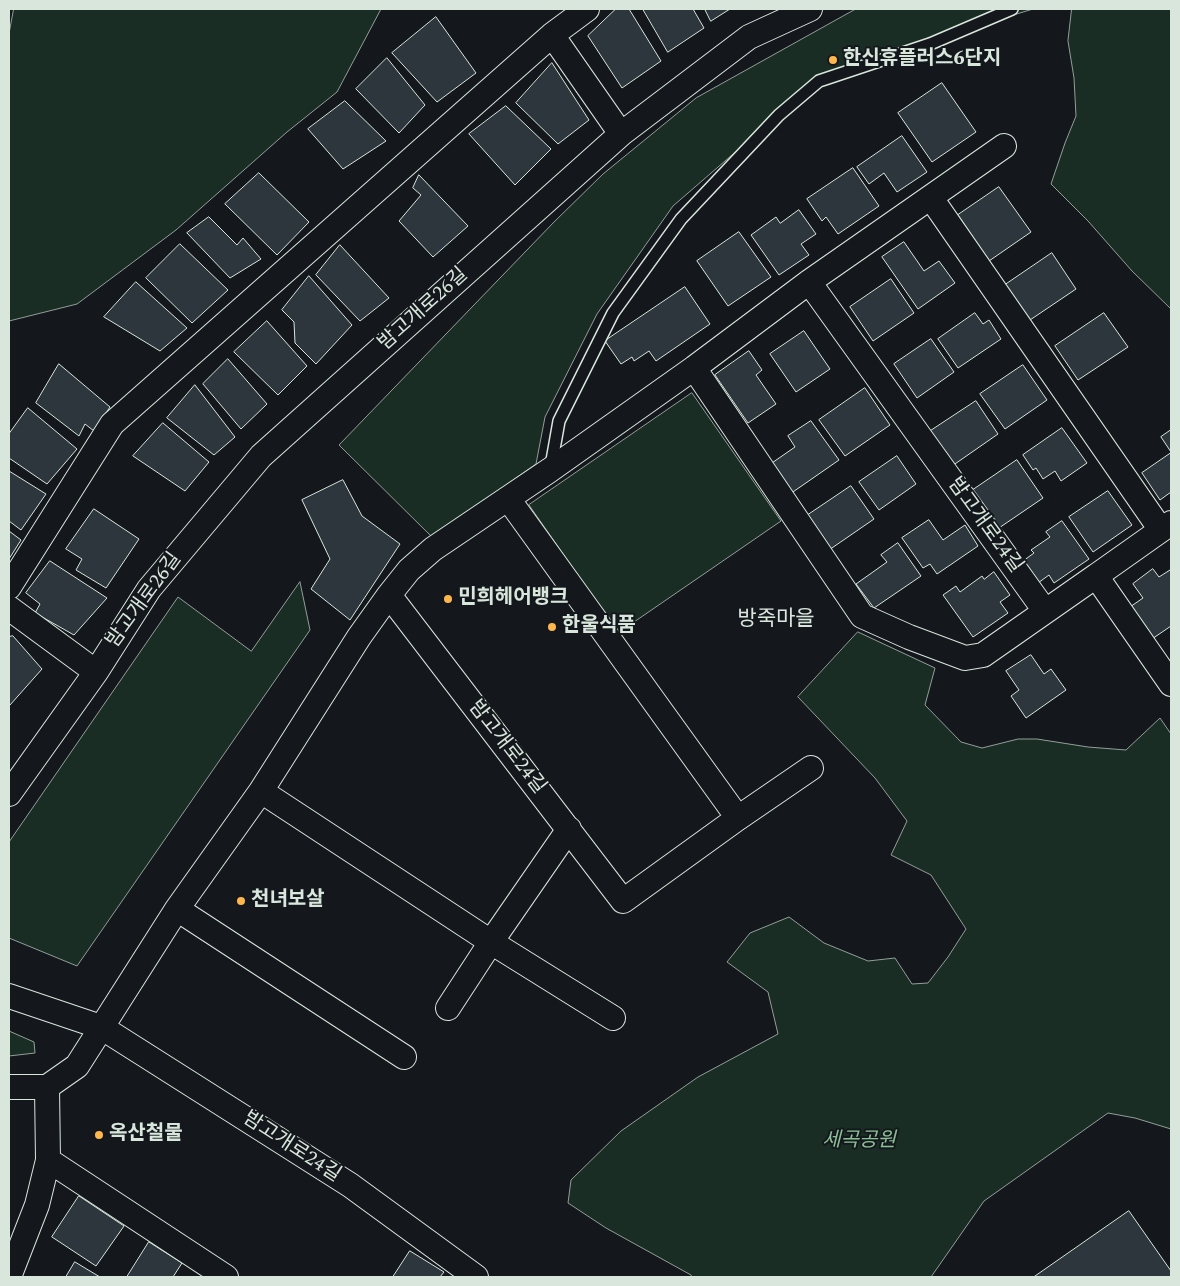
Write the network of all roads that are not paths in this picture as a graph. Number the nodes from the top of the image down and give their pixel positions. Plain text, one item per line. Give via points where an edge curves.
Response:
1 (587, 9) edge
2 (810, 9) edge
3 (1012, 9) edge
4 (552, 35) junction
5 (621, 134) junction
6 (1004, 146) dead end
7 (931, 198) junction
8 (809, 282) junction
9 (694, 368) junction
10 (550, 470) junction
11 (509, 500) junction
12 (1166, 526) edge
13 (1096, 576) junction
14 (9, 586) edge
15 (388, 595) junction
16 (9, 608) edge
17 (1045, 612) junction
18 (96, 672) junction
19 (1171, 684) edge
20 (811, 768) dead end
21 (261, 791) junction
22 (9, 794) edge
23 (738, 818) junction
24 (569, 829) junction
25 (177, 909) junction
26 (491, 942) junction
27 (9, 996) edge
28 (448, 1008) dead end
29 (613, 1018) dead end
30 (102, 1027) junction
31 (404, 1057) dead end
32 (9, 1087) edge
33 (47, 1087) junction
34 (48, 1160) junction
35 (9, 1277) edge
36 (226, 1277) edge
37 (473, 1277) edge

1 - 4 street
2 - 5 street, 밤고개로26길 via 748,38
3 - 10 lane via 930,44 819,81 779,115 681,219 613,313 560,421
4 - 5 street
4 - 14 street via 112,424
5 - 18 street, 밤고개로26길 via 261,456 149,589
6 - 7 street
7 - 8 street
7 - 12 street
8 - 9 street
8 - 17 street, 밤고개로24길
9 - 10 street
9 - 17 street via 862,616 965,658 983,655
10 - 11 street
11 - 15 street via 434,549 409,570
11 - 23 street
12 - 13 street
13 - 17 street
13 - 19 street
15 - 21 street
15 - 24 street, 밤고개로24길
16 - 18 street
18 - 22 street, 밤고개로26길
20 - 23 street
21 - 25 street
21 - 26 street
23 - 24 street, 밤고개로24길 via 623,901
24 - 26 street
25 - 30 street
25 - 31 street
26 - 28 street
26 - 29 street
27 - 30 street, 밤고개로24길
30 - 33 street via 77,1066
30 - 37 street, 밤고개로24길 via 350,1185
32 - 33 street
33 - 34 street
34 - 35 street via 37,1204
34 - 36 street

